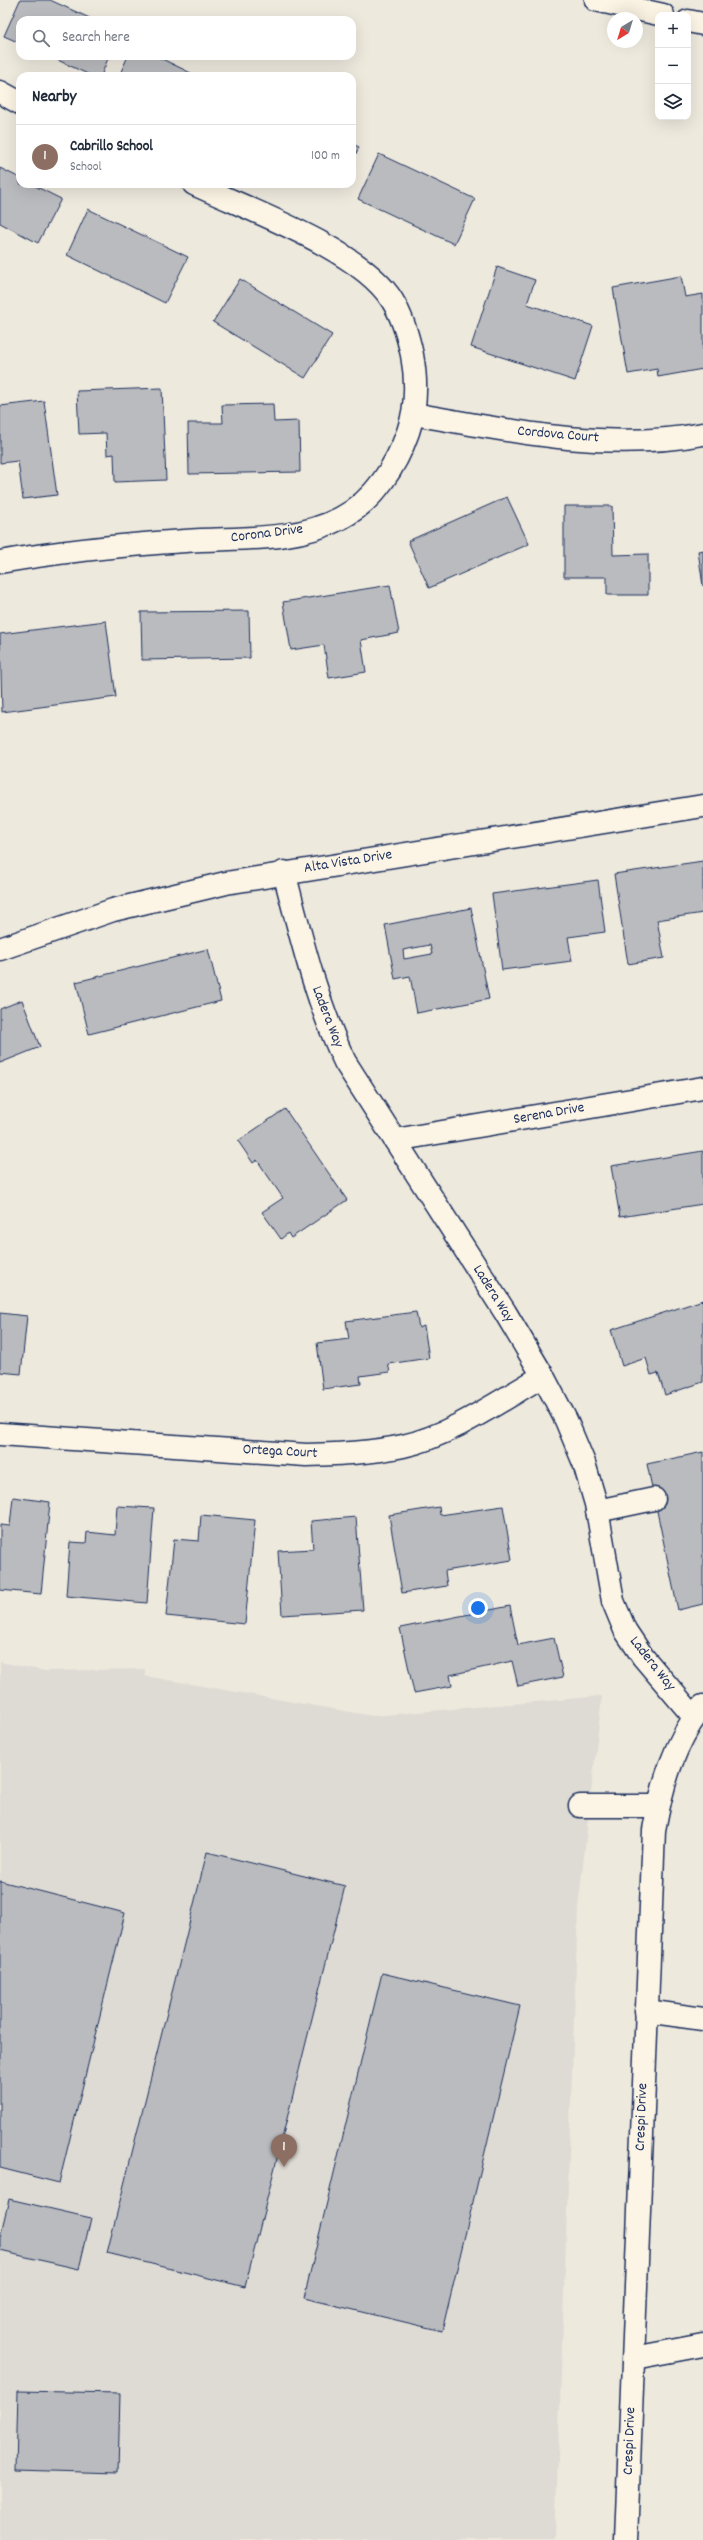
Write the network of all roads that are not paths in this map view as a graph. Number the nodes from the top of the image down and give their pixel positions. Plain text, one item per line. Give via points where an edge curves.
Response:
1 (596, 0) edge
2 (655, 13) edge
3 (691, 22) edge
4 (703, 24) edge
5 (0, 92) edge
6 (16, 100) edge
7 (203, 188) edge
8 (414, 414) junction
9 (703, 434) edge
10 (0, 562) edge
11 (703, 806) edge
12 (284, 872) junction
13 (0, 949) edge
14 (703, 1088) edge
15 (395, 1140) junction
16 (543, 1376) junction
17 (0, 1434) edge
18 (654, 1499) dead end
19 (597, 1511) junction
20 (699, 1711) edge
21 (580, 1806) dead end
22 (658, 1806) junction
23 (646, 2011) junction
24 (703, 2018) edge
25 (703, 2344) edge
26 (634, 2358) junction
27 (626, 2540) edge

1 - 2 street
3 - 4 street
5 - 6 street
7 - 8 street, Corona Drive via 328,246 364,269 392,300 408,336 416,378
8 - 9 street, Cordova Court via 564,438 628,441
8 - 10 street, Corona Drive via 399,456 374,493 341,518 302,531 263,538 120,545 49,553
11 - 12 street, Alta Vista Drive
12 - 13 street, Alta Vista Drive via 113,910
12 - 15 street, Ladera Way via 327,1025 345,1062
14 - 15 street, Serena Drive
15 - 16 street, Ladera Way
16 - 17 street, Ortega Court via 449,1429 404,1446 356,1454 306,1454
16 - 19 street, Ladera Way via 566,1420 584,1463
18 - 19 street
19 - 20 street, Ladera Way via 613,1601 625,1630 643,1657
20 - 22 street, Crespi Drive via 675,1753
21 - 22 street
22 - 23 street, Crespi Drive via 654,1830
23 - 24 street
23 - 26 street, Crespi Drive
25 - 26 street
26 - 27 street, Crespi Drive

